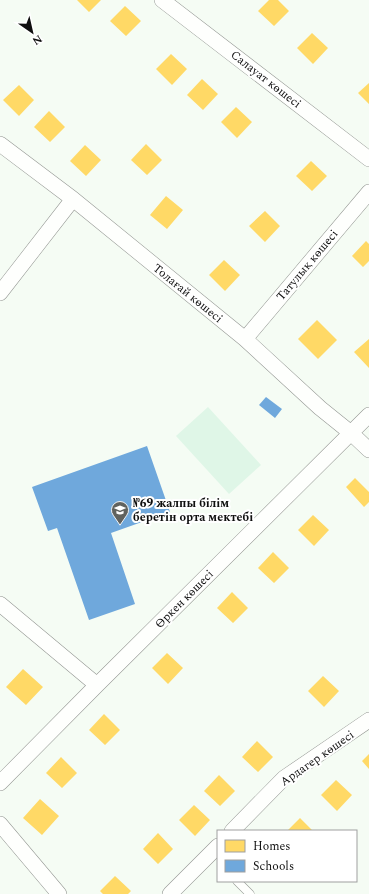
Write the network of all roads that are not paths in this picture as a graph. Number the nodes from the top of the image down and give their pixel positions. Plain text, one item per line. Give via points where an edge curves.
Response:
1 (162, 0) edge
2 (0, 144) edge
3 (369, 159) edge
4 (369, 192) edge
5 (73, 199) junction
6 (0, 293) edge
7 (245, 339) junction
8 (369, 415) edge
9 (351, 433) junction
10 (369, 450) edge
11 (0, 604) edge
12 (97, 685) junction
13 (369, 720) edge
14 (0, 783) edge
15 (0, 824) edge
16 (233, 830) edge
17 (216, 853) edge
18 (238, 882) edge
19 (59, 894) edge
20 (170, 894) edge
21 (250, 894) edge

1 - 3 street, Салауат көшесі
2 - 5 street, Толағай көшесі
4 - 7 street, Татулық көшесі
5 - 6 street
5 - 7 street, Толағай көшесі
7 - 9 street, Толағай көшесі
8 - 9 street, Өркен көшесі
9 - 10 street, Толағай көшесі
9 - 12 street, Өркен көшесі
11 - 12 street
12 - 14 street, Өркен көшесі
13 - 16 street, Ардагер көшесі via 284,778
15 - 19 street
17 - 20 street
18 - 21 lane

